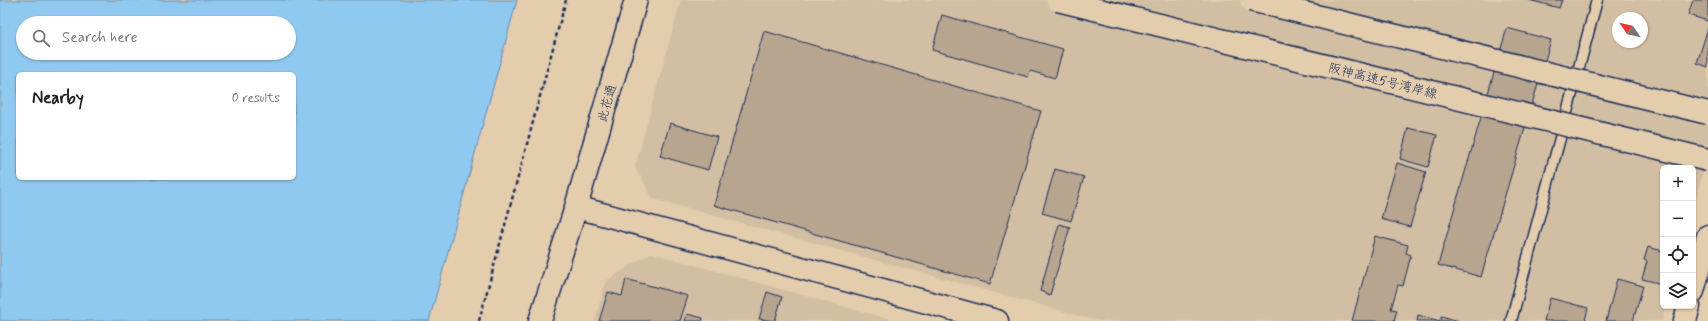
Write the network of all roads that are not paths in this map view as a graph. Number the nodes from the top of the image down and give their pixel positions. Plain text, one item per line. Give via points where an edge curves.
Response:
1 (636, 0) edge
2 (1058, 0) edge
3 (1251, 0) edge
4 (1597, 0) edge
5 (1708, 112) edge
6 (1708, 160) edge
7 (576, 207) junction
8 (1708, 236) edge
9 (1696, 280) edge
10 (1688, 309) edge
11 (935, 313) edge
12 (540, 321) edge
13 (549, 321) edge
14 (997, 321) edge
15 (1512, 321) edge
16 (1685, 321) edge

1 - 7 main road, 此花通
2 - 6 main road, 阪神高速5号湾岸線, bridge
3 - 5 main road, bridge
4 - 15 lane
7 - 11 main road
7 - 12 main road, 此花通
7 - 13 main road, 此花通
8 - 9 main road
10 - 16 main road
11 - 14 main road

